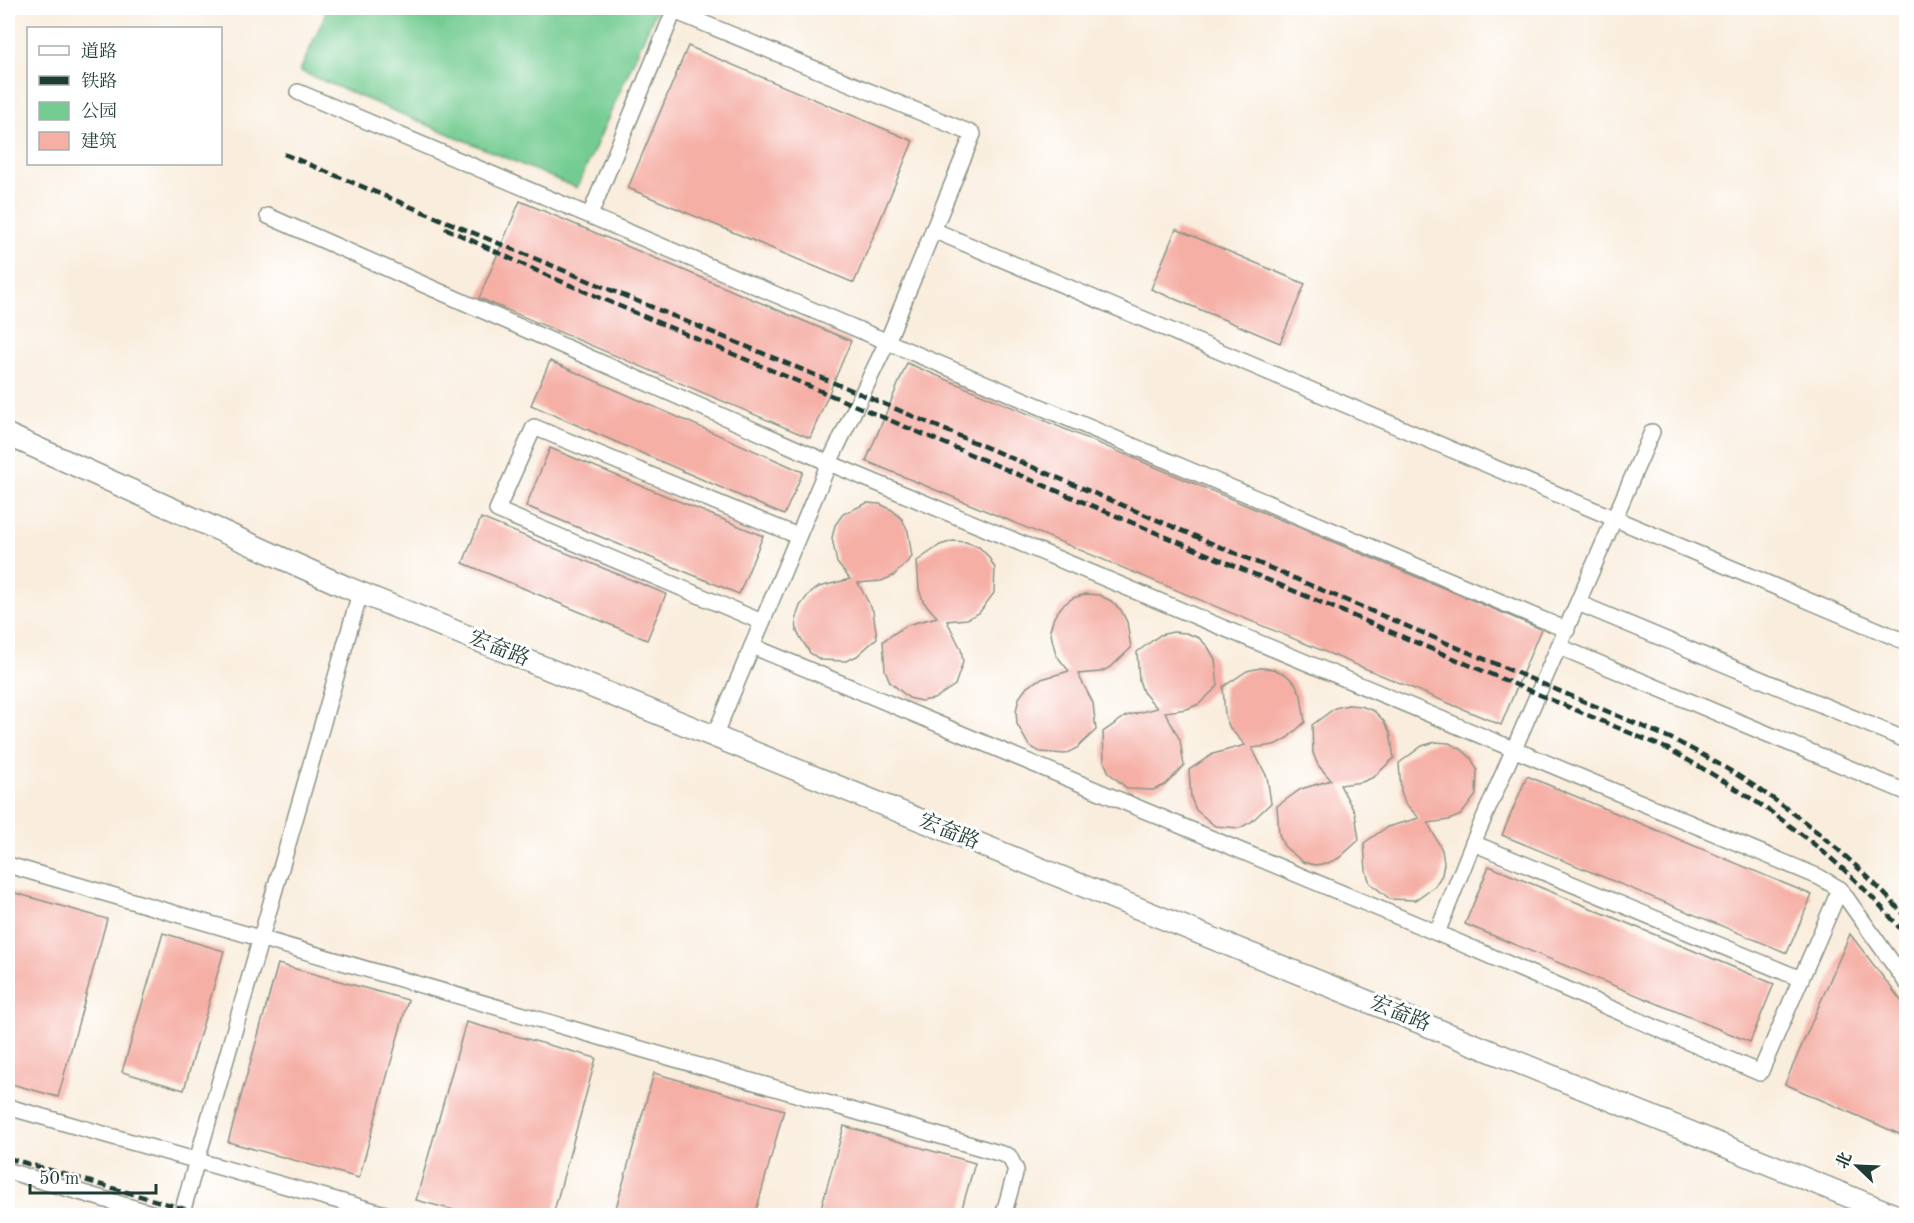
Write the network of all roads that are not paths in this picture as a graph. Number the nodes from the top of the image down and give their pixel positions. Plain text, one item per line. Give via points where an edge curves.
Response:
1 (298, 92) dead end
2 (590, 215) junction
3 (268, 216) dead end
4 (933, 230) junction
5 (887, 342) junction
6 (1652, 432) dead end
7 (8, 435) edge
8 (830, 463) junction
9 (1614, 520) junction
10 (798, 536) junction
11 (360, 593) junction
12 (1578, 603) junction
13 (762, 622) junction
14 (1567, 630) junction
15 (1906, 642) edge
16 (752, 646) junction
17 (1560, 647) junction
18 (714, 737) junction
19 (1906, 740) edge
20 (1514, 751) junction
21 (1906, 792) edge
22 (1473, 843) junction
23 (8, 865) edge
24 (1840, 889) junction
25 (1437, 933) junction
26 (261, 939) junction
27 (1801, 979) junction
28 (1906, 982) edge
29 (8, 1107) edge
30 (197, 1161) junction
31 (8, 1171) edge
32 (161, 1215) edge
33 (181, 1215) edge
34 (392, 1215) edge
35 (1003, 1215) edge
36 (1897, 1215) edge

1 - 2 street
2 - 4 street via 674,11 973,134
2 - 5 street
3 - 8 street
4 - 5 street
4 - 9 street
5 - 8 street
5 - 14 street
6 - 9 street
7 - 11 street, 宏奤路
8 - 10 street
8 - 20 street
9 - 12 street
9 - 15 street
10 - 13 street
10 - 13 street via 534,427 497,510
11 - 18 street, 宏奤路
11 - 26 street
12 - 14 street
12 - 19 street
13 - 16 street
14 - 17 street
16 - 18 street
16 - 25 street
17 - 20 street
17 - 21 street
18 - 36 street, 宏奤路
20 - 22 street
20 - 24 street
22 - 25 street
22 - 27 street
23 - 26 street
24 - 27 street
24 - 28 street
25 - 27 street via 1760,1073
26 - 30 street
26 - 35 street via 1009,1156 1016,1170
29 - 30 street
30 - 33 street
30 - 34 street
31 - 32 street

